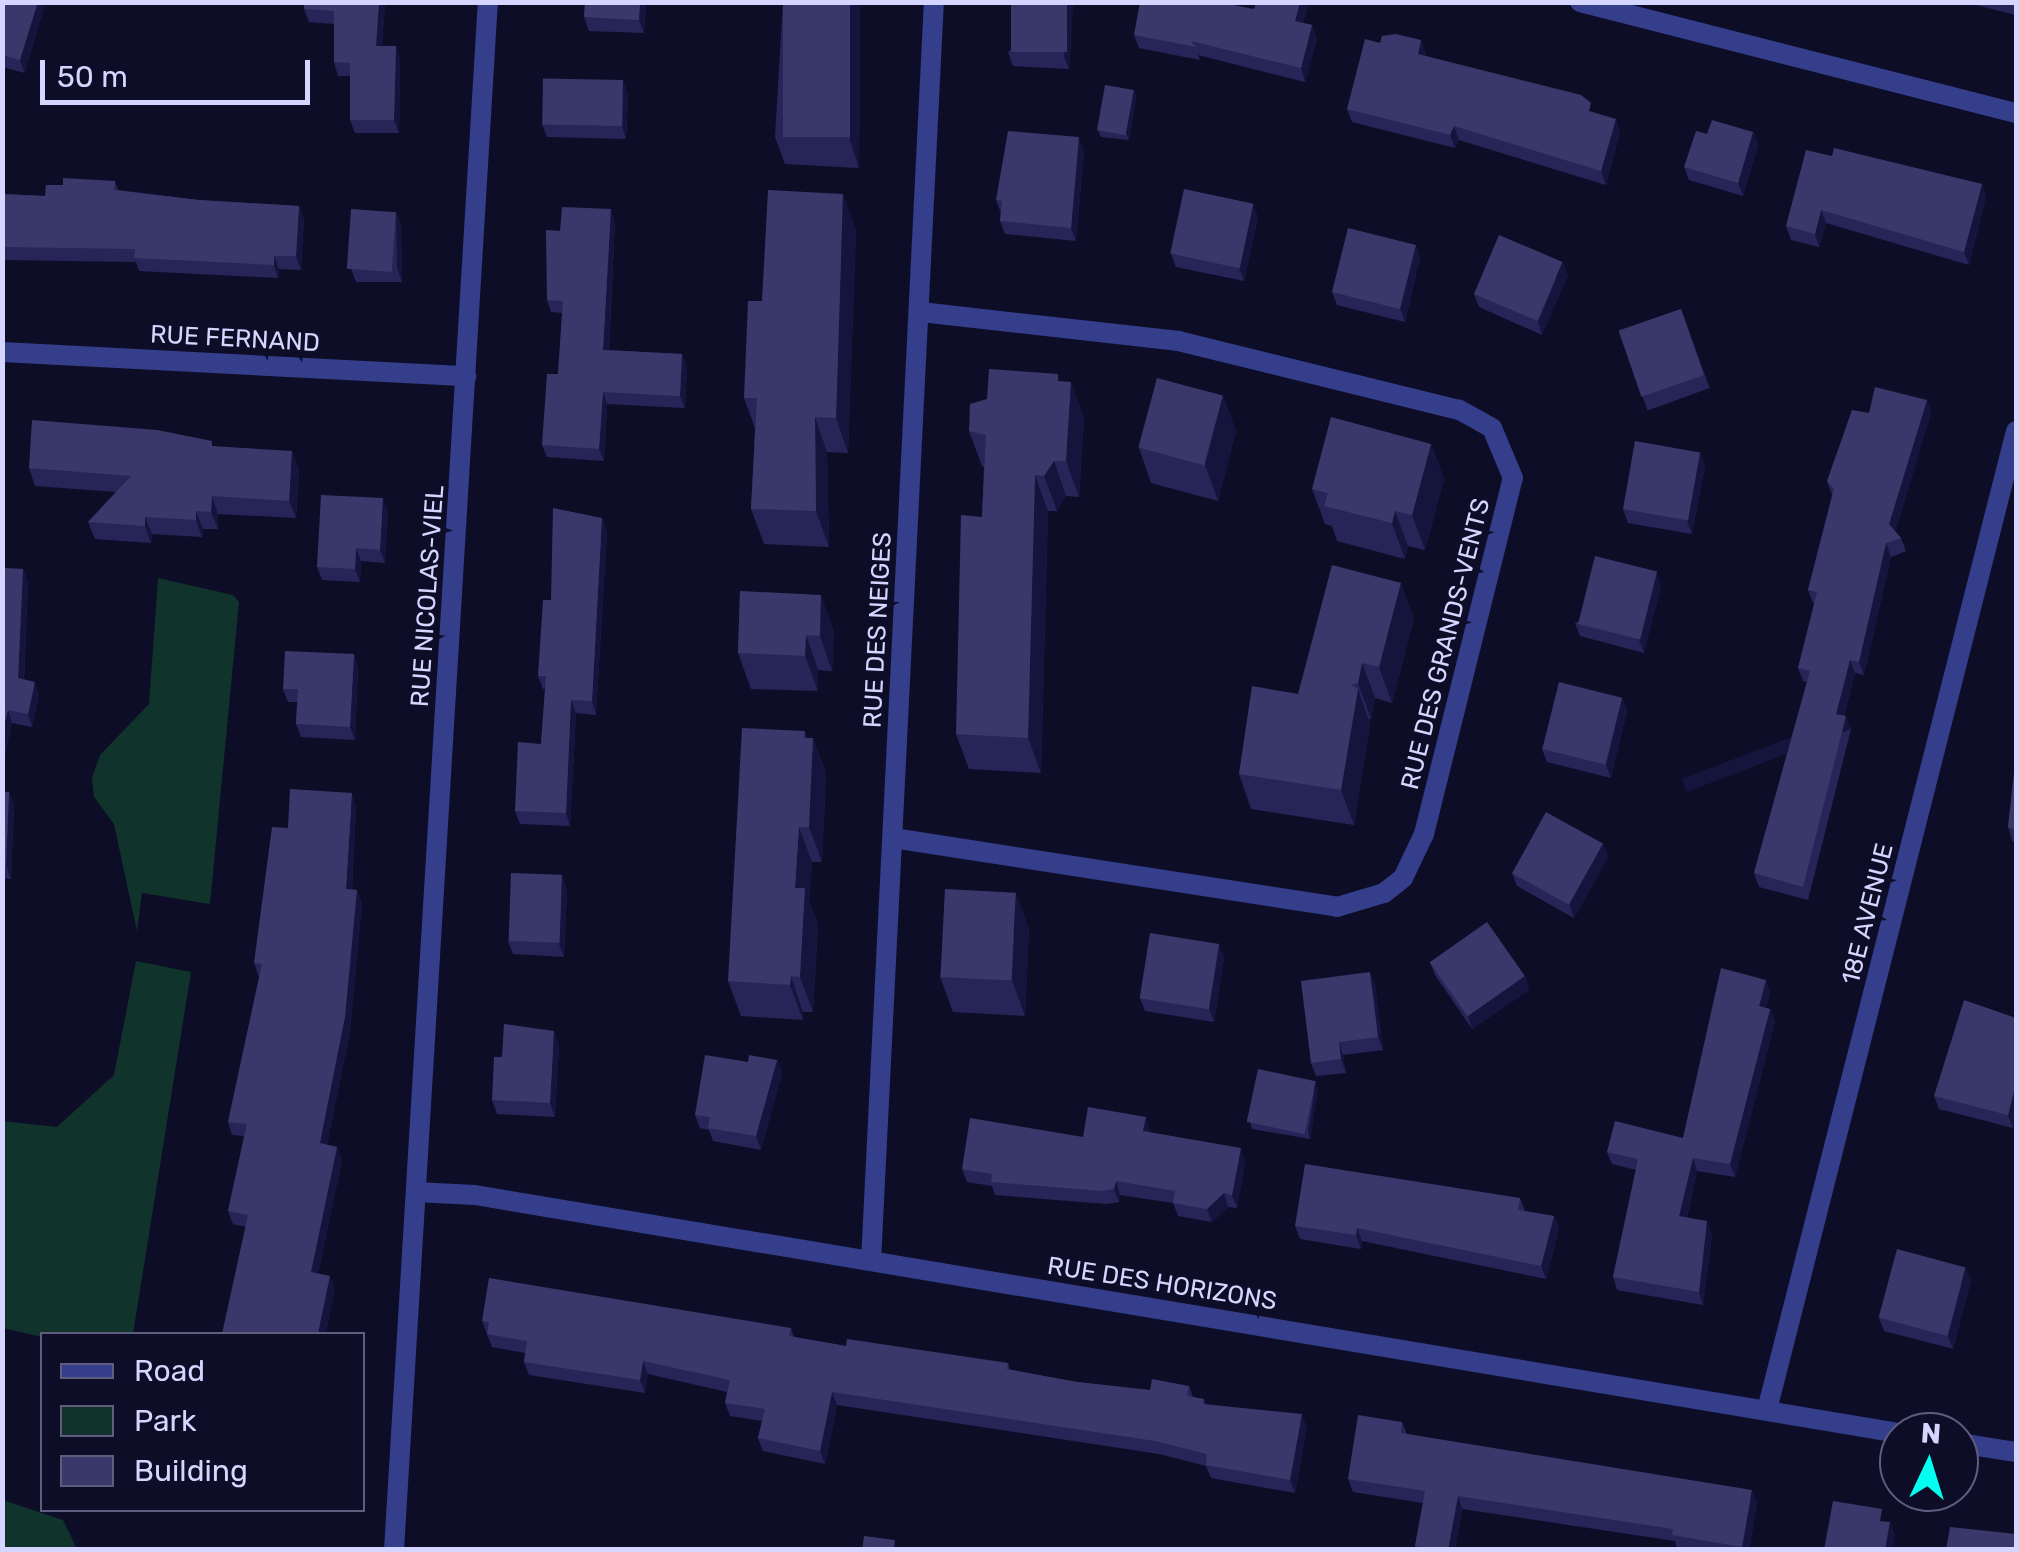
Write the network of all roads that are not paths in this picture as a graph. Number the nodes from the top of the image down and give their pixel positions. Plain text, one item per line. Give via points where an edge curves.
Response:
1 (488, 2) edge
2 (934, 2) edge
3 (1580, 2) edge
4 (2016, 113) edge
5 (919, 312) junction
6 (2, 352) edge
7 (466, 376) junction
8 (2016, 431) edge
9 (893, 838) junction
10 (416, 1192) junction
11 (871, 1261) junction
12 (1766, 1410) junction
13 (1879, 1430) edge
14 (1979, 1446) edge
15 (2016, 1452) edge
16 (394, 1550) edge

1 - 7 street, RUE NICOLAS-VIEL
2 - 5 street, RUE DES NEIGES
3 - 4 street
5 - 9 street, RUE DES NEIGES
5 - 9 street, RUE DES GRANDS-VENTS via 1179,341 1459,410 1492,428 1512,478 1424,834 1402,878 1384,894 1337,907
6 - 7 street, RUE FERNAND
7 - 10 street, RUE NICOLAS-VIEL
8 - 12 street, 18E AVENUE
9 - 11 street, RUE DES NEIGES
10 - 11 street, RUE DES HORIZONS via 475,1195
10 - 16 street, RUE NICOLAS-VIEL
11 - 12 street, RUE DES HORIZONS
12 - 13 street, RUE DES HORIZONS
14 - 15 street

